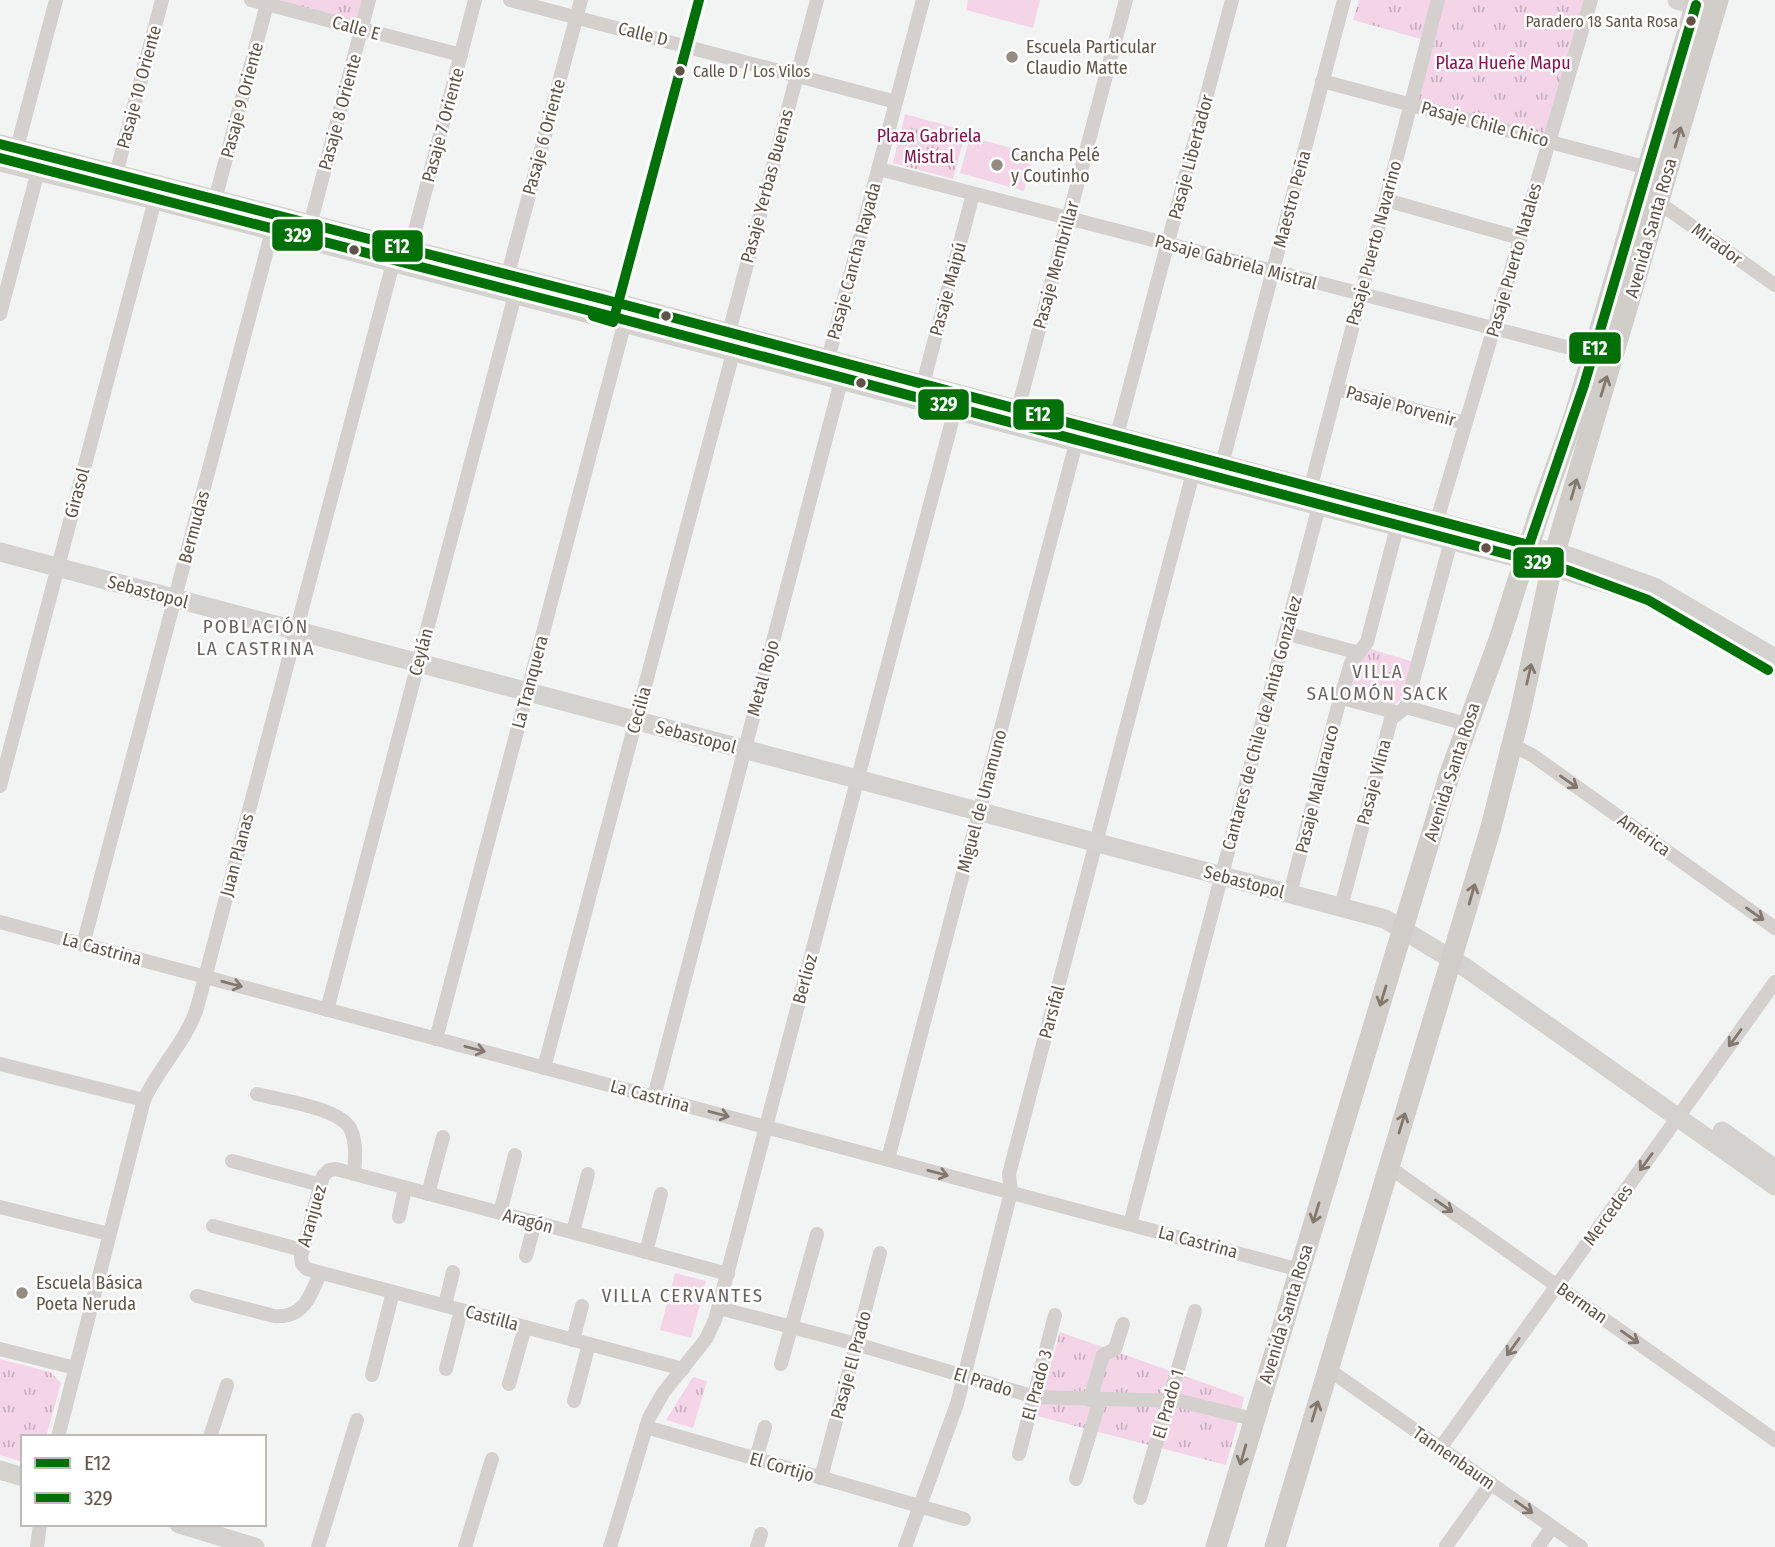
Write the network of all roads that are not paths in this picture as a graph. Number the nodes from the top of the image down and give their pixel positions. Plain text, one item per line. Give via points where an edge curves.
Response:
1 (56, 0) edge
2 (162, 0) edge
3 (251, 0) edge
4 (369, 0) edge
5 (475, 0) edge
6 (510, 0) edge
7 (581, 0) edge
8 (699, 0) edge
9 (817, 0) edge
10 (923, 0) edge
11 (1126, 0) edge
12 (1232, 0) edge
13 (1344, 0) edge
14 (1438, 0) edge
15 (1591, 0) edge
16 (1718, 0) edge
17 (1693, 1) edge
18 (268, 2) edge
19 (576, 17) junction
20 (362, 29) junction
21 (687, 45) junction
22 (461, 55) junction
23 (796, 76) junction
24 (1322, 81) junction
25 (896, 102) junction
26 (1411, 105) junction
27 (1549, 141) junction
28 (9, 146) edge
29 (0, 162) edge
30 (1648, 168) junction
31 (878, 169) junction
32 (38, 171) junction
33 (116, 174) junction
34 (973, 194) junction
35 (155, 200) junction
36 (215, 200) junction
37 (1386, 200) junction
38 (1658, 202) junction
39 (1068, 218) junction
40 (310, 225) junction
41 (272, 231) junction
42 (1520, 238) junction
43 (1168, 244) junction
44 (410, 250) junction
45 (393, 263) junction
46 (1273, 271) junction
47 (508, 274) junction
48 (1775, 285) edge
49 (1361, 294) junction
50 (515, 295) junction
51 (0, 314) edge
52 (619, 316) junction
53 (1493, 329) junction
54 (729, 332) junction
55 (733, 353) junction
56 (1593, 354) junction
57 (828, 359) junction
58 (841, 381) junction
59 (923, 384) junction
60 (1336, 389) junction
61 (957, 402) junction
62 (1018, 409) junction
63 (1465, 423) junction
64 (1117, 435) junction
65 (1076, 443) junction
66 (1221, 471) junction
67 (1192, 473) junction
68 (1311, 486) junction
69 (1319, 506) junction
70 (1437, 520) junction
71 (1397, 527) junction
72 (1451, 541) junction
73 (0, 552) edge
74 (1527, 553) junction
75 (1553, 560) junction
76 (58, 568) junction
77 (175, 599) junction
78 (296, 631) junction
79 (1285, 633) junction
80 (1359, 653) junction
81 (1775, 658) edge
82 (418, 663) junction
83 (527, 692) junction
84 (1342, 698) junction
85 (1402, 710) junction
86 (636, 721) junction
87 (1466, 724) junction
88 (1512, 745) junction
89 (745, 749) junction
90 (857, 779) junction
91 (0, 786) edge
92 (979, 811) junction
93 (1096, 842) junction
94 (1222, 875) junction
95 (1290, 894) junction
96 (1341, 907) junction
97 (0, 922) edge
98 (1400, 924) junction
99 (1775, 928) edge
100 (83, 944) junction
101 (1454, 954) junction
102 (205, 977) junction
103 (1775, 982) edge
104 (327, 1010) junction
105 (436, 1039) junction
106 (0, 1064) edge
107 (544, 1068) junction
108 (257, 1094) dead end
109 (654, 1097) junction
110 (144, 1100) junction
111 (1682, 1112) junction
112 (766, 1127) junction
113 (443, 1137) dead end
114 (515, 1155) dead end
115 (888, 1159) junction
116 (232, 1161) dead end
117 (1389, 1167) junction
118 (1775, 1169) edge
119 (328, 1170) joint
120 (354, 1174) junction
121 (588, 1174) dead end
122 (321, 1185) junction
123 (1775, 1186) edge
124 (405, 1188) junction
125 (1011, 1192) junction
126 (428, 1194) junction
127 (661, 1194) dead end
128 (0, 1207) edge
129 (500, 1213) junction
130 (399, 1217) dead end
131 (535, 1222) junction
132 (1130, 1224) junction
133 (213, 1226) dead end
134 (573, 1233) junction
135 (109, 1234) junction
136 (817, 1234) dead end
137 (646, 1252) junction
138 (880, 1252) dead end
139 (526, 1256) dead end
140 (302, 1257) junction
141 (1300, 1270) junction
142 (453, 1272) dead end
143 (320, 1273) junction
144 (728, 1274) junction
145 (1557, 1286) junction
146 (393, 1292) junction
147 (197, 1296) dead end
148 (445, 1305) junction
149 (582, 1306) dead end
150 (719, 1308) junction
151 (461, 1310) junction
152 (1195, 1311) dead end
153 (1055, 1315) dead end
154 (1124, 1324) dead end
155 (525, 1327) junction
156 (792, 1327) junction
157 (573, 1340) junction
158 (589, 1344) junction
159 (856, 1344) junction
160 (0, 1349) edge
161 (781, 1364) dead end
162 (75, 1368) junction
163 (683, 1368) junction
164 (1328, 1368) junction
165 (446, 1369) dead end
166 (372, 1375) dead end
167 (965, 1375) junction
168 (509, 1384) dead end
169 (227, 1385) dead end
170 (1035, 1397) junction
171 (1095, 1400) junction
172 (1169, 1400) junction
173 (574, 1401) dead end
174 (1253, 1419) junction
175 (357, 1420) dead end
176 (646, 1427) junction
177 (765, 1427) dead end
178 (58, 1435) edge
179 (212, 1435) edge
180 (1775, 1440) edge
181 (1441, 1447) junction
182 (1019, 1454) dead end
183 (492, 1459) dead end
184 (756, 1459) junction
185 (0, 1470) edge
186 (21, 1476) edge
187 (821, 1478) junction
188 (1076, 1479) dead end
189 (1491, 1483) junction
190 (1140, 1498) dead end
191 (919, 1507) junction
192 (964, 1520) dead end
193 (40, 1526) edge
194 (185, 1526) edge
195 (1552, 1527) junction
196 (1446, 1546) edge
197 (37, 1547) edge
198 (255, 1547) edge
199 (318, 1547) edge
200 (465, 1547) edge
201 (610, 1547) edge
202 (905, 1547) edge
203 (1216, 1547) edge
204 (1275, 1547) edge
205 (1538, 1547) edge
206 (1581, 1547) edge

1 - 28 street
2 - 33 street, Pasaje 10 Oriente
3 - 18 street, Calle E
4 - 20 street, Pasaje 8 Oriente
5 - 22 street, Pasaje 7 Oriente
6 - 19 street, Calle D
7 - 19 street, Pasaje 6 Oriente
8 - 21 street, La Tranquera
9 - 23 street, Pasaje Yerbas Buenas
10 - 25 street, Pasaje Cancha Rayada
11 - 39 street, Pasaje Membrillar
12 - 43 street, Pasaje Libertador
13 - 24 street, Maestro Peña
14 - 26 street, Pasaje Puerto Navarino
15 - 27 street, Pasaje Puerto Natales
38 -> 16 main road, Avenida Santa Rosa
17 - 30 main road, Avenida Santa Rosa
18 - 20 street, Calle E
18 - 36 street, Pasaje 9 Oriente
19 - 21 street, Calle D
19 - 47 street, Pasaje 6 Oriente
20 - 22 street, Calle E
20 - 40 street, Pasaje 8 Oriente
21 - 23 street, Calle D
21 - 52 street, La Tranquera
22 - 44 street, Pasaje 7 Oriente
23 - 25 street, Calle D
23 - 54 street, Pasaje Yerbas Buenas
24 - 26 street, Pasaje Chile Chico
24 - 46 street, Maestro Peña
25 - 31 street, Pasaje Cancha Rayada
26 - 27 street, Pasaje Chile Chico
26 - 37 street, Pasaje Puerto Navarino
27 - 30 street, Pasaje Chile Chico
27 - 42 street, Pasaje Puerto Natales
28 - 33 main road
29 - 32 main road
30 - 56 main road, Avenida Santa Rosa
31 - 34 street, Pasaje Gabriela Mistral
31 - 57 street, Pasaje Cancha Rayada
32 - 35 main road
32 - 51 street
33 - 36 main road
34 - 39 street, Pasaje Gabriela Mistral
34 - 59 street, Pasaje Maipú
35 - 41 main road
35 - 76 street, Girasol
36 - 40 main road
37 - 42 street
37 - 49 street, Pasaje Puerto Navarino
38 - 48 street, Mirador
75 -> 38 main road, Avenida Santa Rosa
39 - 43 street, Pasaje Gabriela Mistral
39 - 62 street, Pasaje Membrillar
40 - 44 main road
41 - 45 main road
41 - 77 street, Bermudas
42 - 53 street, Pasaje Puerto Natales
43 - 46 street, Pasaje Gabriela Mistral
43 - 64 street, Pasaje Libertador
44 - 47 main road
45 - 50 main road
45 - 78 street, Juan Planas
46 - 49 street, Pasaje Gabriela Mistral
46 - 66 street, Maestro Peña
47 - 52 main road
49 - 53 street, Pasaje Gabriela Mistral
49 - 60 street, Pasaje Puerto Navarino
50 - 52 main road
50 - 82 street, Ceylán
52 - 54 main road
52 - 55 main road
52 - 83 street, La Tranquera
53 - 56 street, Pasaje Gabriela Mistral
53 - 63 street, Pasaje Puerto Natales
54 - 57 main road
55 - 58 main road
55 - 86 street, Cecilia
56 - 74 main road, Avenida Santa Rosa
57 - 59 main road
58 - 61 main road
58 - 89 street, Metal Rojo
59 - 61 main road
60 - 63 street, Pasaje Porvenir
60 - 68 street, Pasaje Puerto Navarino
61 - 62 main road
61 - 65 main road
61 - 90 street, Berlioz
62 - 64 main road
63 - 70 street, Pasaje Puerto Natales
64 - 66 main road
65 - 67 main road
65 - 92 street, Miguel de Unamuno
66 - 67 main road
66 - 68 main road
66 - 69 main road
67 - 93 street, Parsifal
68 - 70 main road
69 - 71 main road
69 - 79 street, Cantares de Chile de Anita González
70 - 74 main road
71 - 72 main road
71 - 80 street, Pasaje Mallarauco via 1367,642
72 - 74 main road
72 - 85 street, Pasaje Vilna
73 - 76 main road, Sebastopol
74 - 75 main road
74 - 87 main road, Avenida Santa Rosa
75 - 81 main road via 1704,615
88 -> 75 main road, Avenida Santa Rosa
76 - 77 main road, Sebastopol
76 - 91 street, Girasol
77 - 78 main road, Sebastopol
77 - 100 street, Bermudas
78 - 82 main road, Sebastopol
78 - 102 street, Juan Planas
79 - 80 street
79 - 94 street, Cantares de Chile de Anita González
80 - 84 street, Pasaje Mallarauco via 1351,663
82 - 83 main road, Sebastopol
82 - 104 street, Ceylán
83 - 86 main road, Sebastopol
83 - 105 street, La Tranquera
84 - 85 street
84 - 95 street, Pasaje Mallarauco
85 - 87 street
85 - 96 street, Pasaje Vilna via 1391,719
86 - 89 main road, Sebastopol
86 - 107 street, Cecilia
87 - 98 main road, Avenida Santa Rosa
88 -> 99 street, América
101 -> 88 main road, Avenida Santa Rosa
89 - 90 main road, Sebastopol
89 - 109 street, Metal Rojo
90 - 92 main road, Sebastopol
90 - 112 street, Berlioz
92 - 93 main road, Sebastopol
92 - 115 street, Miguel de Unamuno
93 - 94 main road, Sebastopol
93 - 125 street, Parsifal via 1009,1174
94 - 95 main road, Sebastopol
94 - 132 street, Cantares de Chile de Anita González
95 - 96 main road, Sebastopol
96 - 98 main road, Sebastopol
97 - 100 street, La Castrina
98 - 101 main road, Sebastopol
98 -> 141 main road, Avenida Santa Rosa
100 - 102 street, La Castrina
101 - 111 main road, Sebastopol
117 -> 101 main road, Avenida Santa Rosa
102 -> 104 street, La Castrina
102 - 110 street, Juan Planas via 191,1025
103 -> 111 street, Mercedes
104 - 105 street, La Castrina
105 -> 107 street, La Castrina
106 - 110 street
107 - 109 street, La Castrina
108 - 120 street via 344,1121 354,1139
109 -> 112 street, La Castrina
110 - 135 street, Juan Planas
111 - 118 main road, Sebastopol
111 - 123 main road, Sebastopol
111 -> 145 street, Mercedes
112 - 115 street, La Castrina
112 - 144 street, Berlioz
113 - 126 street
114 - 129 street
115 -> 125 street, La Castrina
116 - 122 street
117 -> 145 street, Berman
117 - 164 main road, Avenida Santa Rosa
119 - 120 street, Aragón
119 - 122 street, Aranjuez
120 - 124 street, Aragón
121 - 134 street
122 - 140 street, Aranjuez
124 - 126 street, Aragón
124 - 130 street
125 - 132 street, La Castrina
125 - 167 street, Parsifal
126 - 129 street, Aragón
127 - 137 street
128 - 135 street
129 - 131 street, Aragón
131 - 134 street, Aragón
131 - 139 street
132 - 141 street, La Castrina
133 - 140 street, Castilla
134 - 137 street, Aragón
135 - 162 street, Juan Planas
136 - 156 street
137 - 144 street, Aragón
138 - 159 street, Pasaje El Prado
140 - 143 street, Castilla via 307,1269
141 - 174 main road, Avenida Santa Rosa
142 - 148 street
143 - 146 street, Castilla
143 - 147 street via 307,1303 286,1316
144 - 150 street, Berlioz
145 -> 180 street, Berman
145 -> 181 street, Mercedes
146 - 148 street, Castilla
146 - 166 street
148 - 151 street, Castilla
149 - 157 street
150 - 156 street, El Prado
150 - 163 street, Berlioz via 709,1334
151 - 155 street, Castilla
151 - 165 street
152 - 172 street, El Prado 1
153 - 170 street, El Prado 3
154 - 171 street via 1115,1349 1103,1355
155 - 157 street, Castilla
155 - 168 street
156 - 159 street, El Prado
156 - 161 street
157 - 158 street, Castilla
158 - 163 street, Castilla
158 - 173 street
159 - 167 street, El Prado
159 - 187 street, Pasaje El Prado
160 - 162 street
162 - 178 street, Juan Planas
163 - 176 street, Berlioz via 658,1401
164 - 181 street, Tannenbaum
204 -> 164 main road, Avenida Santa Rosa
167 - 170 street, El Prado
167 - 191 street, Parsifal
169 - 179 street
170 - 171 street, El Prado
170 - 182 street, El Prado 3
171 - 172 street, El Prado
171 - 188 street
172 - 174 street, El Prado
172 - 190 street, El Prado 1
174 -> 203 main road, Avenida Santa Rosa
175 - 199 street
176 - 184 street, El Cortijo
176 - 201 street, Berlioz
177 - 184 street
181 - 189 street, Tannenbaum
183 - 200 street
184 - 187 street, El Cortijo
185 - 186 main road
187 - 191 street, El Cortijo
189 -> 195 street, Tannenbaum
189 - 196 street
191 - 192 street, El Cortijo
191 - 202 street, Parsifal
193 - 197 street
194 - 198 main road
195 - 205 street
195 - 206 street, Tannenbaum

